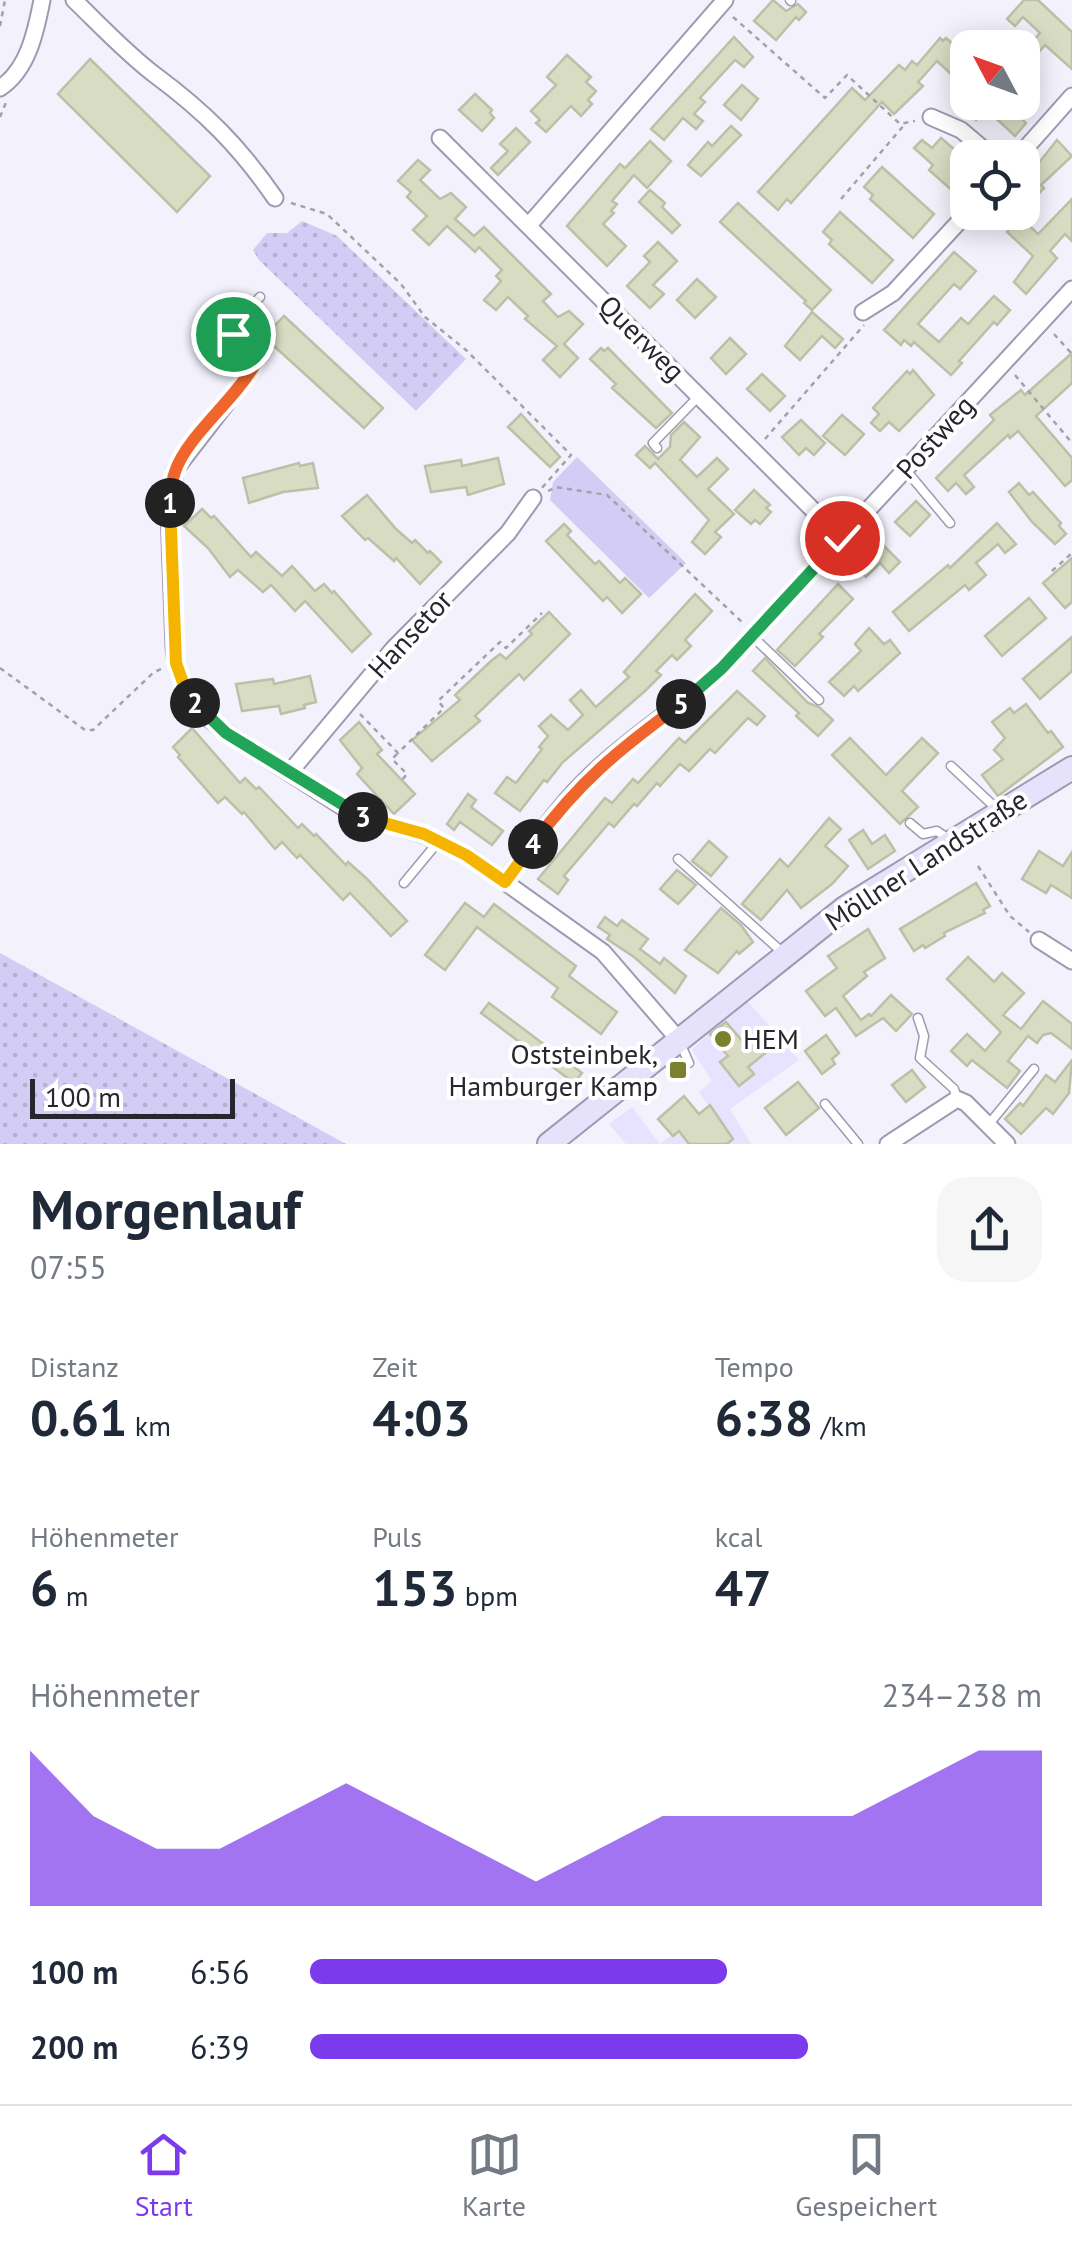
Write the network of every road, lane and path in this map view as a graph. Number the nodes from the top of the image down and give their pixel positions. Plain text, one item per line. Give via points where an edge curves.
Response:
1 (5, 0) edge
2 (42, 0) edge
3 (74, 0) edge
4 (723, 3) edge
5 (0, 26) edge
6 (0, 88) edge
7 (1072, 96) edge
8 (931, 117) joint
9 (906, 123) junction
10 (440, 138) dead end
11 (973, 140) edge
12 (1033, 140) edge
13 (275, 198) joint
14 (841, 199) dead end
15 (529, 225) junction
16 (951, 230) edge
17 (1072, 289) edge
18 (260, 297) dead end
19 (863, 312) joint
20 (1042, 322) junction
21 (1072, 354) edge
22 (1004, 362) junction
23 (699, 396) junction
24 (226, 404) joint
25 (1072, 443) edge
26 (658, 448) dead end
27 (754, 451) junction
28 (905, 469) junction
29 (532, 498) junction
30 (950, 523) dead end
31 (842, 538) junction
32 (1072, 553) edge
33 (1052, 570) dead end
34 (542, 613) dead end
35 (753, 635) junction
36 (176, 663) junction
37 (0, 668) edge
38 (819, 700) dead end
39 (349, 702) junction
40 (398, 753) junction
41 (392, 759) junction
42 (387, 764) dead end
43 (952, 766) dead end
44 (1072, 768) edge
45 (290, 772) junction
46 (402, 780) dead end
47 (1002, 813) junction
48 (910, 823) dead end
49 (438, 842) junction
50 (954, 842) junction
51 (678, 859) dead end
52 (978, 866) dead end
53 (404, 882) dead end
54 (505, 882) junction
55 (1039, 940) joint
56 (786, 955) junction
57 (1072, 961) edge
58 (918, 1018) dead end
59 (679, 1040) junction
60 (689, 1063) dead end
61 (1034, 1069) dead end
62 (957, 1099) junction
63 (825, 1104) dead end
64 (988, 1125) junction
65 (549, 1144) edge
66 (858, 1144) edge
67 (888, 1144) edge
68 (1007, 1144) edge

1 - 5 path
2 - 6 street via 25,59
3 - 13 street via 246,154
4 - 9 path via 825,98 846,75
4 - 15 street
7 - 12 street
8 - 9 path
8 - 11 street
9 - 14 path
10 - 15 street, Querweg
13 - 29 path via 326,214 571,456
15 - 23 street, Querweg
16 - 19 street via 893,293
17 - 20 street, Postweg
18 - 24 lane via 231,328 255,364
19 - 27 path via 864,328
20 - 21 path
20 - 22 street, Postweg
22 - 25 path
22 - 28 street, Postweg
23 - 26 lane via 652,444
23 - 27 street, Querweg
24 - 36 street via 175,470 169,513
27 - 31 street, Querweg
28 - 30 lane
28 - 31 street, Postweg
29 - 35 path via 556,488 607,495
29 - 39 street, Hansetor via 508,533
31 - 35 street, Postweg
32 - 33 path
34 - 40 path via 438,701 444,708
35 - 38 lane
35 - 54 street, Postweg via 690,698 594,772
36 - 37 path via 154,672 93,730
36 - 45 street via 202,712
39 - 40 path
39 - 45 street, Hansetor
40 - 41 path
41 - 42 path
41 - 46 path via 407,774
43 - 47 lane
44 - 47 main road, Möllner Landstraße
45 - 49 street via 352,813
47 - 50 main road, Möllner Landstraße
48 - 50 lane
49 - 53 lane
49 - 54 street
50 - 56 main road, Möllner Landstraße via 846,907
51 - 56 lane
52 - 55 path via 1010,916
54 - 59 street via 603,952
55 - 57 street
56 - 59 main road, Möllner Landstraße
58 - 62 lane via 924,1036 920,1058
59 - 60 lane
59 - 65 main road, Möllner Landstraße
61 - 64 lane
62 - 64 street
62 - 67 street
63 - 66 lane
64 - 68 street

